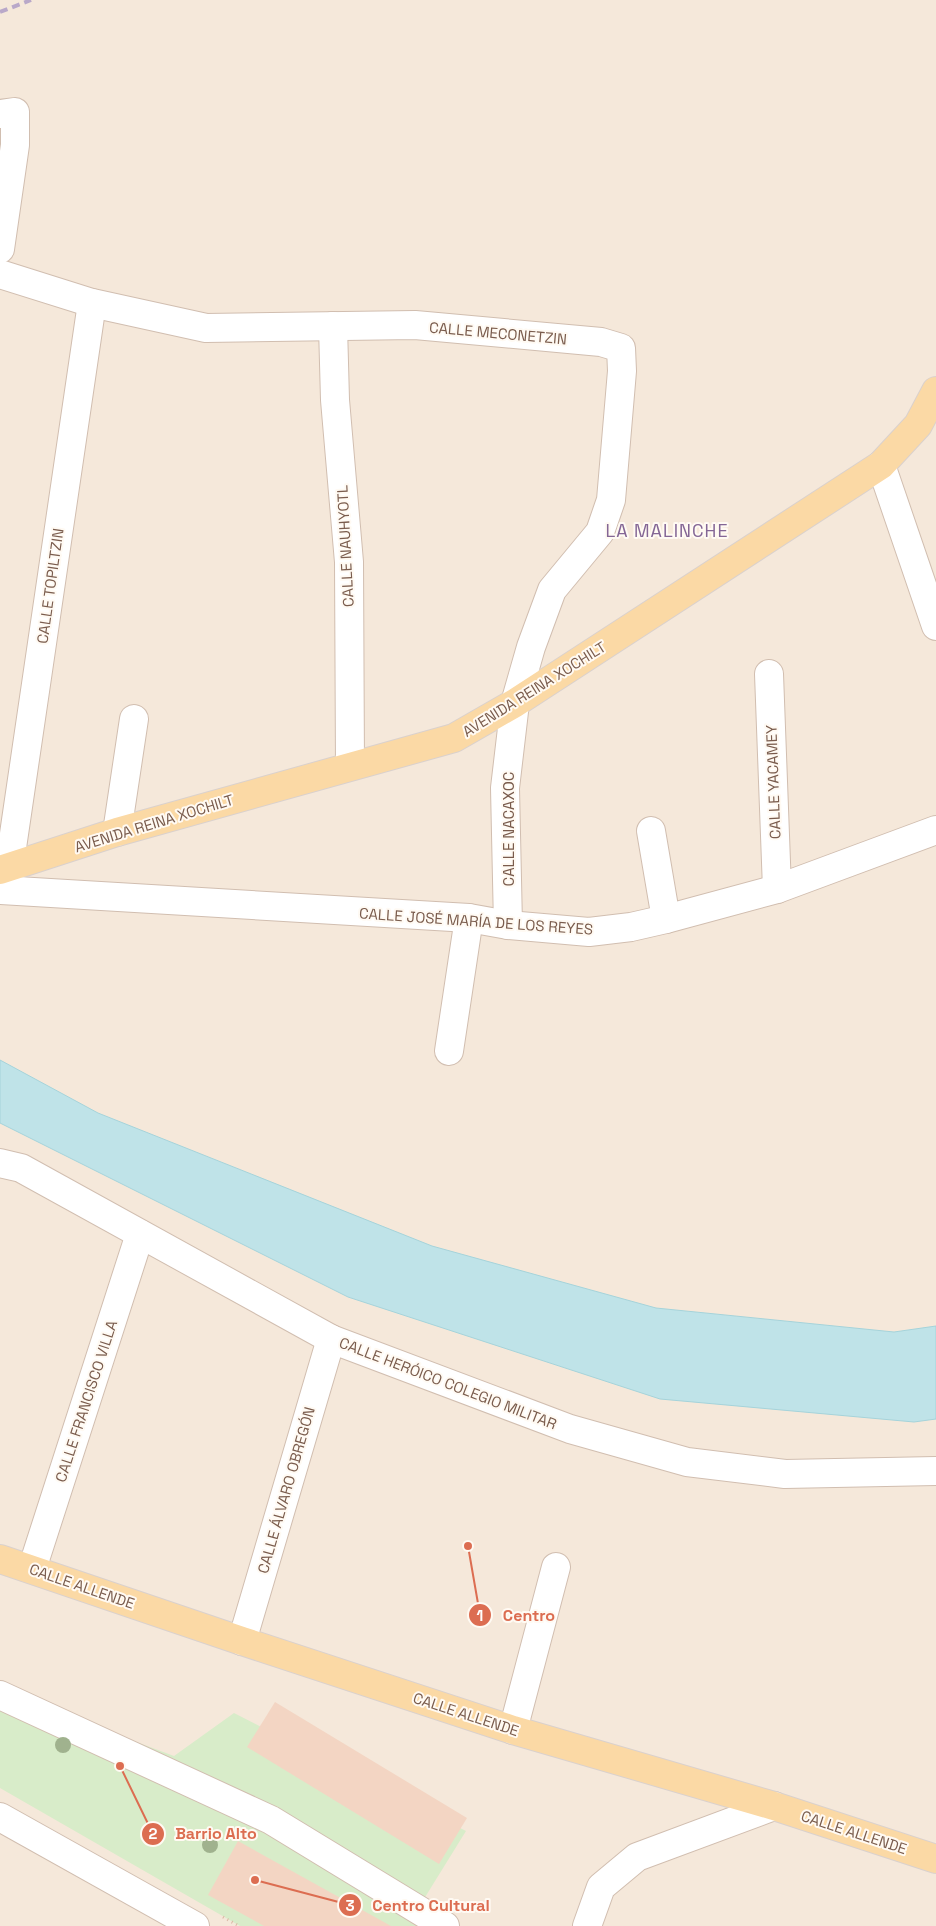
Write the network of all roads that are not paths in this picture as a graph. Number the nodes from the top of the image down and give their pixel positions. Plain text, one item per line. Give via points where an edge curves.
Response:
1 (7, 113) edge
2 (0, 249) edge
3 (0, 274) edge
4 (92, 303) junction
5 (333, 326) junction
6 (936, 391) edge
7 (881, 465) junction
8 (936, 626) edge
9 (769, 674) dead end
10 (516, 704) junction
11 (134, 719) dead end
12 (350, 766) junction
13 (936, 830) edge
14 (117, 832) junction
15 (651, 832) dead end
16 (3, 876) edge
17 (777, 889) junction
18 (469, 918) junction
19 (666, 919) junction
20 (508, 925) junction
21 (449, 1051) dead end
22 (0, 1163) edge
23 (140, 1234) junction
24 (331, 1339) junction
25 (936, 1472) edge
26 (0, 1559) edge
27 (556, 1567) dead end
28 (32, 1569) junction
29 (242, 1641) junction
30 (0, 1695) edge
31 (513, 1730) junction
32 (774, 1806) junction
33 (0, 1817) edge
34 (936, 1858) edge
35 (195, 1926) edge
36 (445, 1926) edge
37 (587, 1926) edge

1 - 2 street via 15,145
3 - 4 street, CALLE MECONETZIN
4 - 5 street, CALLE MECONETZIN via 206,328
4 - 16 street, CALLE TOPILTZIN
5 - 10 street, CALLE MECONETZIN via 415,325 601,342 621,348 622,372 610,500 600,532 552,590 531,647
5 - 12 street, CALLE NAUHYOTL via 335,400 348,562
6 - 7 main road, AVENIDA REINA XOCHILT via 918,425
7 - 8 street
7 - 10 main road, AVENIDA REINA XOCHILT
9 - 17 street, CALLE YACAMEY
10 - 12 main road, AVENIDA REINA XOCHILT via 454,738
10 - 20 street, CALLE NACAXOC via 505,788
11 - 14 street
12 - 14 main road, AVENIDA REINA XOCHILT
13 - 17 street, CALLE JOSÉ MARÍA DE LOS REYES
14 - 16 main road, AVENIDA REINA XOCHILT
15 - 19 street
16 - 18 street, CALLE JOSÉ MARÍA DE LOS REYES
17 - 19 street, CALLE JOSÉ MARÍA DE LOS REYES
18 - 20 street, CALLE JOSÉ MARÍA DE LOS REYES
18 - 21 street
19 - 20 street, CALLE JOSÉ MARÍA DE LOS REYES via 589,932
22 - 23 street, CALLE HERÓICO COLEGIO MILITAR via 21,1168
23 - 24 street, CALLE HERÓICO COLEGIO MILITAR
23 - 28 street, CALLE FRANCISCO VILLA
24 - 25 street, CALLE HERÓICO COLEGIO MILITAR via 570,1429 687,1462 786,1474
24 - 29 street, CALLE ÁLVARO OBREGÓN
26 - 28 main road, CALLE ALLENDE
27 - 31 street
28 - 29 main road, CALLE ALLENDE
29 - 31 main road, CALLE ALLENDE
30 - 36 street via 271,1820
31 - 32 main road, CALLE ALLENDE
32 - 34 main road, CALLE ALLENDE
32 - 37 street via 637,1857 601,1887
33 - 35 street

